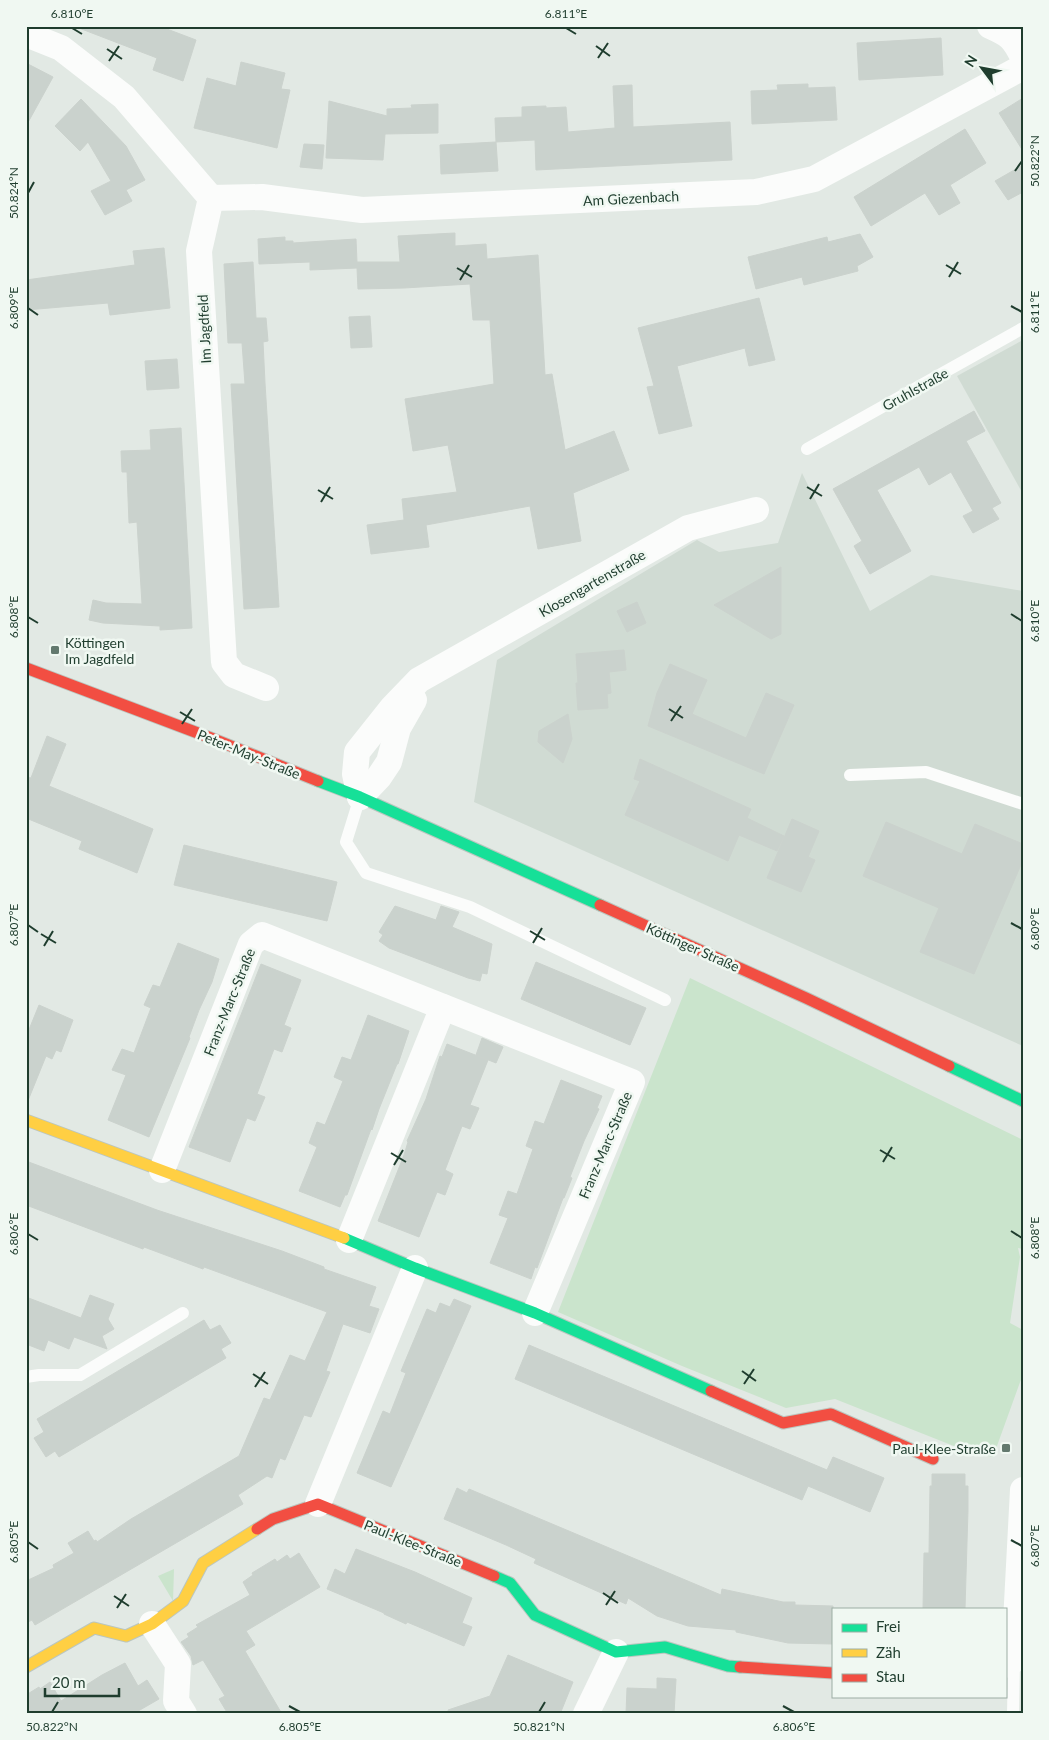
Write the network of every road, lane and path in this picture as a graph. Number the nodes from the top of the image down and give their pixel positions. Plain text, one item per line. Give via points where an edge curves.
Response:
1 (990, 26) edge
2 (26, 34) edge
3 (1023, 57) edge
4 (1023, 67) edge
5 (211, 198) junction
6 (1023, 328) edge
7 (807, 450) dead end
8 (756, 510) dead end
9 (26, 668) edge
10 (266, 688) dead end
11 (850, 775) dead end
12 (360, 797) junction
13 (1023, 804) edge
14 (665, 1000) dead end
15 (443, 1007) junction
16 (1023, 1101) edge
17 (26, 1120) edge
18 (162, 1170) junction
19 (349, 1240) junction
20 (415, 1268) junction
21 (183, 1313) dead end
22 (535, 1313) junction
23 (26, 1377) edge
24 (933, 1459) dead end
25 (1023, 1490) edge
26 (318, 1504) junction
27 (152, 1624) junction
28 (616, 1652) junction
29 (1010, 1663) edge
30 (26, 1667) edge
31 (832, 1673) edge
32 (184, 1714) edge
33 (586, 1714) edge
34 (1013, 1714) edge

1 - 3 street via 1015,41
2 - 5 street via 61,48 124,97
4 - 5 street, Am Giezenbach via 814,179 756,192 362,210 262,197
5 - 10 street, Im Jagdfeld via 199,251 224,662 234,675
6 - 7 lane, Gruhlstraße
8 - 12 street, Klosengartenstraße via 688,528 419,680 357,752 355,774
9 - 12 street, Peter-May-Straße
11 - 13 lane via 926,772
12 - 14 lane via 346,842 366,873 470,907
12 - 16 street, Köttinger Straße via 788,990
15 - 18 street, Franz-Marc-Straße via 262,935 251,944
15 - 19 street
15 - 22 street, Franz-Marc-Straße via 632,1082
17 - 18 street
18 - 19 street
19 - 20 street
20 - 22 street
20 - 26 street
21 - 23 lane via 80,1375
22 - 24 street via 783,1423 832,1414
25 - 29 street
26 - 27 street via 273,1519 203,1563 183,1601
26 - 28 street, Paul-Klee-Straße via 510,1583 535,1615
27 - 30 street via 126,1636 94,1628
27 - 32 street via 178,1664 176,1700
28 - 31 street via 665,1647 728,1666
28 - 33 street
29 - 34 lane

